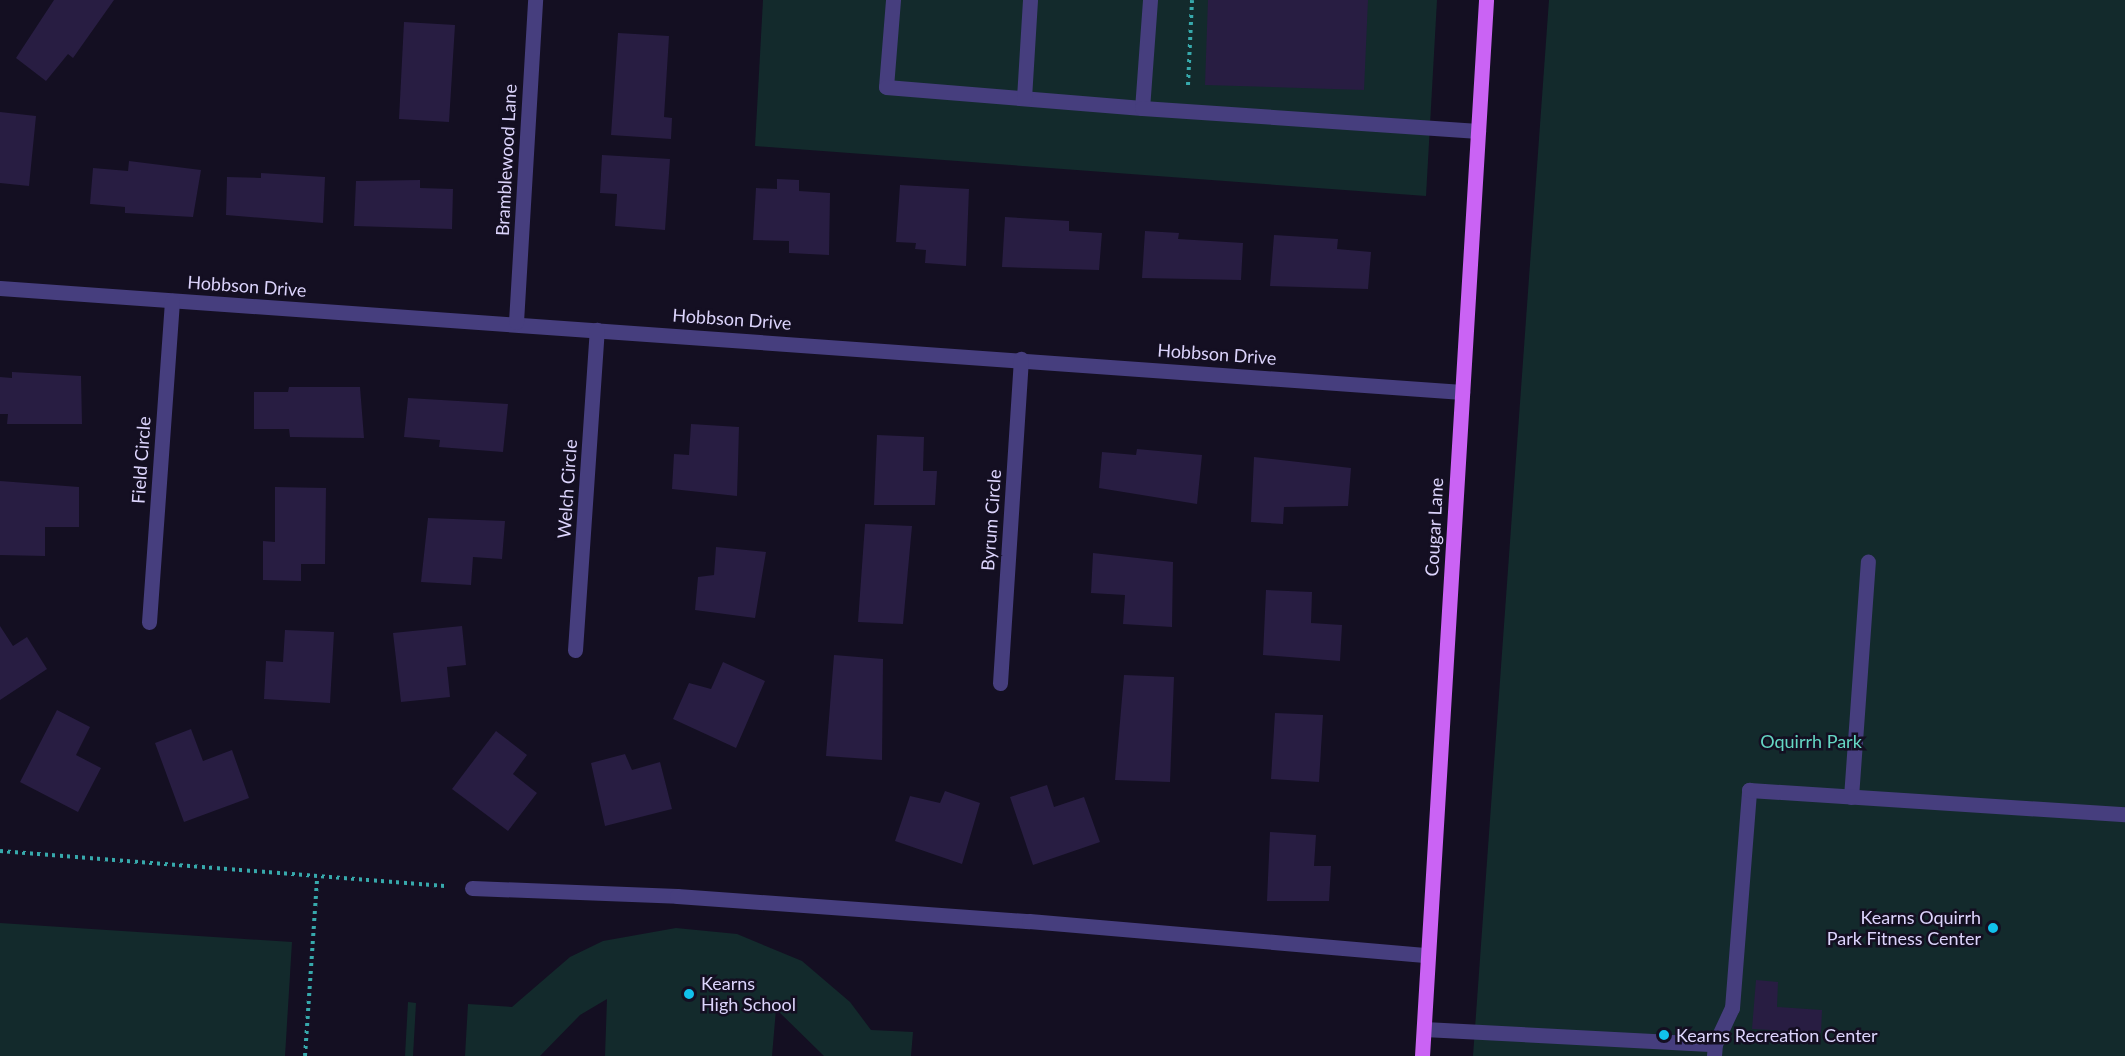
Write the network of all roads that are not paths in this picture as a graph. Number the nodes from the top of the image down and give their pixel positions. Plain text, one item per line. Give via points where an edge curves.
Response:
1 (535, 0) edge
2 (893, 0) edge
3 (1030, 0) edge
4 (1150, 0) edge
5 (1486, 0) edge
6 (1023, 98) junction
7 (1142, 108) junction
8 (1478, 131) junction
9 (0, 288) edge
10 (172, 301) junction
11 (516, 322) junction
12 (597, 330) junction
13 (1021, 359) junction
14 (1462, 392) junction
15 (1868, 562) dead end
16 (149, 622) dead end
17 (575, 650) dead end
18 (1000, 683) dead end
19 (1851, 797) junction
20 (2125, 814) edge
21 (472, 888) road end
22 (1428, 955) junction
23 (1424, 1029) junction
24 (1715, 1050) edge
25 (1422, 1056) edge

1 - 11 street, Bramblewood Lane
2 - 6 street via 886,87
3 - 6 street
4 - 7 street
5 - 8 main road, Cougar Lane
6 - 7 street
7 - 8 street
8 - 14 main road, Cougar Lane
9 - 10 street, Hobbson Drive
10 - 11 street, Hobbson Drive
10 - 16 street, Field Circle
11 - 12 street, Hobbson Drive
12 - 13 street, Hobbson Drive
12 - 17 street, Welch Circle
13 - 14 street, Hobbson Drive
13 - 18 street, Byrum Circle
14 - 22 main road, Cougar Lane
15 - 19 street
19 - 20 street
19 - 24 street via 1749,790 1732,1008
21 - 22 street via 677,896
22 - 23 main road, Cougar Lane
23 - 24 street
23 - 25 main road, Cougar Lane

